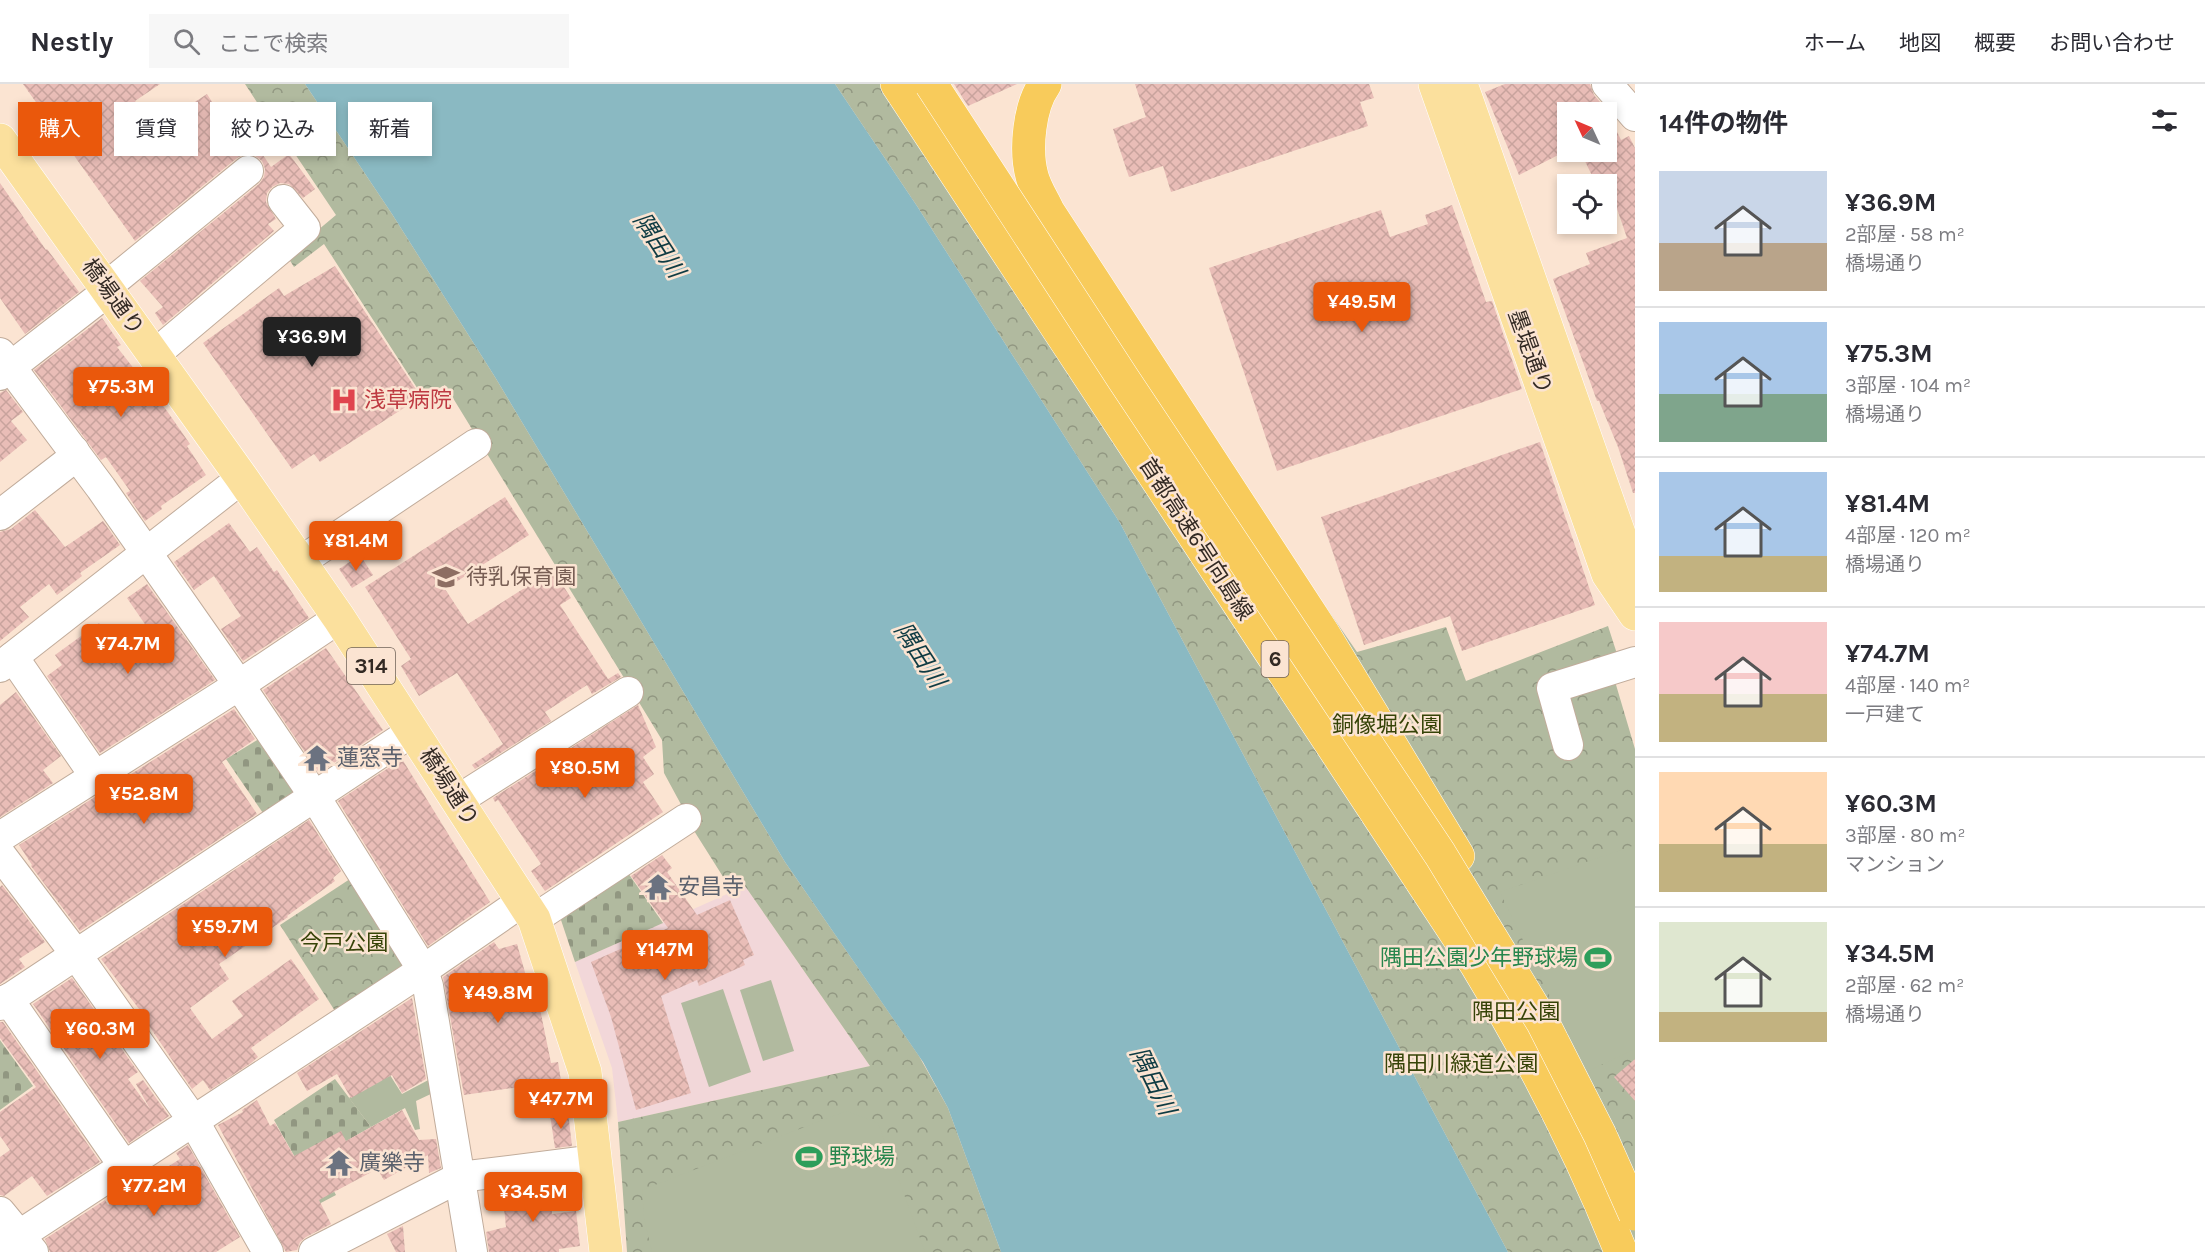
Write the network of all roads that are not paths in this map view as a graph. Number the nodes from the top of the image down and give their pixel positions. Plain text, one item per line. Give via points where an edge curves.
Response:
1 (897, 84) edge
2 (931, 84) edge
3 (1045, 84) edge
4 (1435, 84) edge
5 (1461, 84) edge
6 (1607, 84) edge
7 (1635, 116) edge
8 (922, 122) junction
9 (0, 141) edge
10 (248, 171) dead end
11 (283, 200) dead end
12 (107, 289) junction
13 (154, 354) junction
14 (3, 365) edge
15 (476, 444) dead end
16 (74, 451) junction
17 (242, 478) junction
18 (0, 514) edge
19 (146, 552) junction
20 (300, 562) junction
21 (1634, 567) edge
22 (1635, 615) edge
23 (339, 618) junction
24 (6, 662) edge
25 (1635, 662) edge
26 (238, 685) junction
27 (628, 692) dead end
28 (413, 731) junction
29 (1575, 743) dead end
30 (95, 776) junction
31 (315, 797) junction
32 (458, 800) junction
33 (686, 819) dead end
34 (0, 851) edge
35 (529, 910) junction
36 (75, 953) junction
37 (423, 970) junction
38 (4, 1002) edge
39 (1543, 1023) junction
40 (193, 1120) junction
41 (596, 1160) junction
42 (124, 1166) junction
43 (460, 1177) junction
44 (1635, 1188) edge
45 (0, 1212) edge
46 (1635, 1214) edge
47 (18, 1245) edge
48 (268, 1252) edge
49 (314, 1252) edge
50 (472, 1252) edge
51 (606, 1252) edge
52 (1613, 1252) edge
53 (1621, 1252) edge

1 - 8 highway, 首都高速6号向島線 / 6
2 - 39 highway, 首都高速6号向島線 / 6, bridge via 1440,854
3 - 39 highway, bridge via 1030,119 1029,147 1032,176 1048,211 1323,633 1451,843
4 - 22 main road, 墨堤通り via 1608,574
5 - 21 main road, 墨堤通り
6 - 7 street
8 - 52 highway via 976,221 1171,534 1532,1077
8 - 53 highway, 首都高速6号向島線 / 6 via 1476,964 1564,1122
9 - 12 main road, 橋場通り / 314
10 - 12 street
11 - 13 street via 304,228
12 - 13 main road, 橋場通り / 314
12 - 14 street
13 - 17 main road, 橋場通り / 314
14 - 16 street
15 - 20 street
16 - 18 street via 71,460
16 - 19 street
17 - 19 street
17 - 20 main road, 橋場通り / 314
19 - 24 street
19 - 26 street
20 - 23 main road, 橋場通り / 314
23 - 26 street
23 - 28 main road, 橋場通り / 314
24 - 30 street
25 - 29 street via 1552,688
26 - 30 street
26 - 31 street
27 - 32 street via 583,713
28 - 31 street
28 - 32 main road, 橋場通り / 314
30 - 34 street
31 - 36 street
31 - 37 street
32 - 35 main road, 橋場通り / 314
33 - 35 street via 636,853
34 - 36 street
35 - 37 street
35 - 41 main road, 橋場通り / 314 via 585,1072
36 - 38 street
36 - 40 street
37 - 40 street
37 - 43 street
38 - 42 street
39 - 46 highway, 首都高速6号向島線 / 6, bridge
40 - 42 street
40 - 48 street
41 - 43 street
41 - 51 main road, 橋場通り / 314
42 - 47 street
43 - 49 street
43 - 50 street
44 - 53 main road via 1623,1223
45 - 47 street

